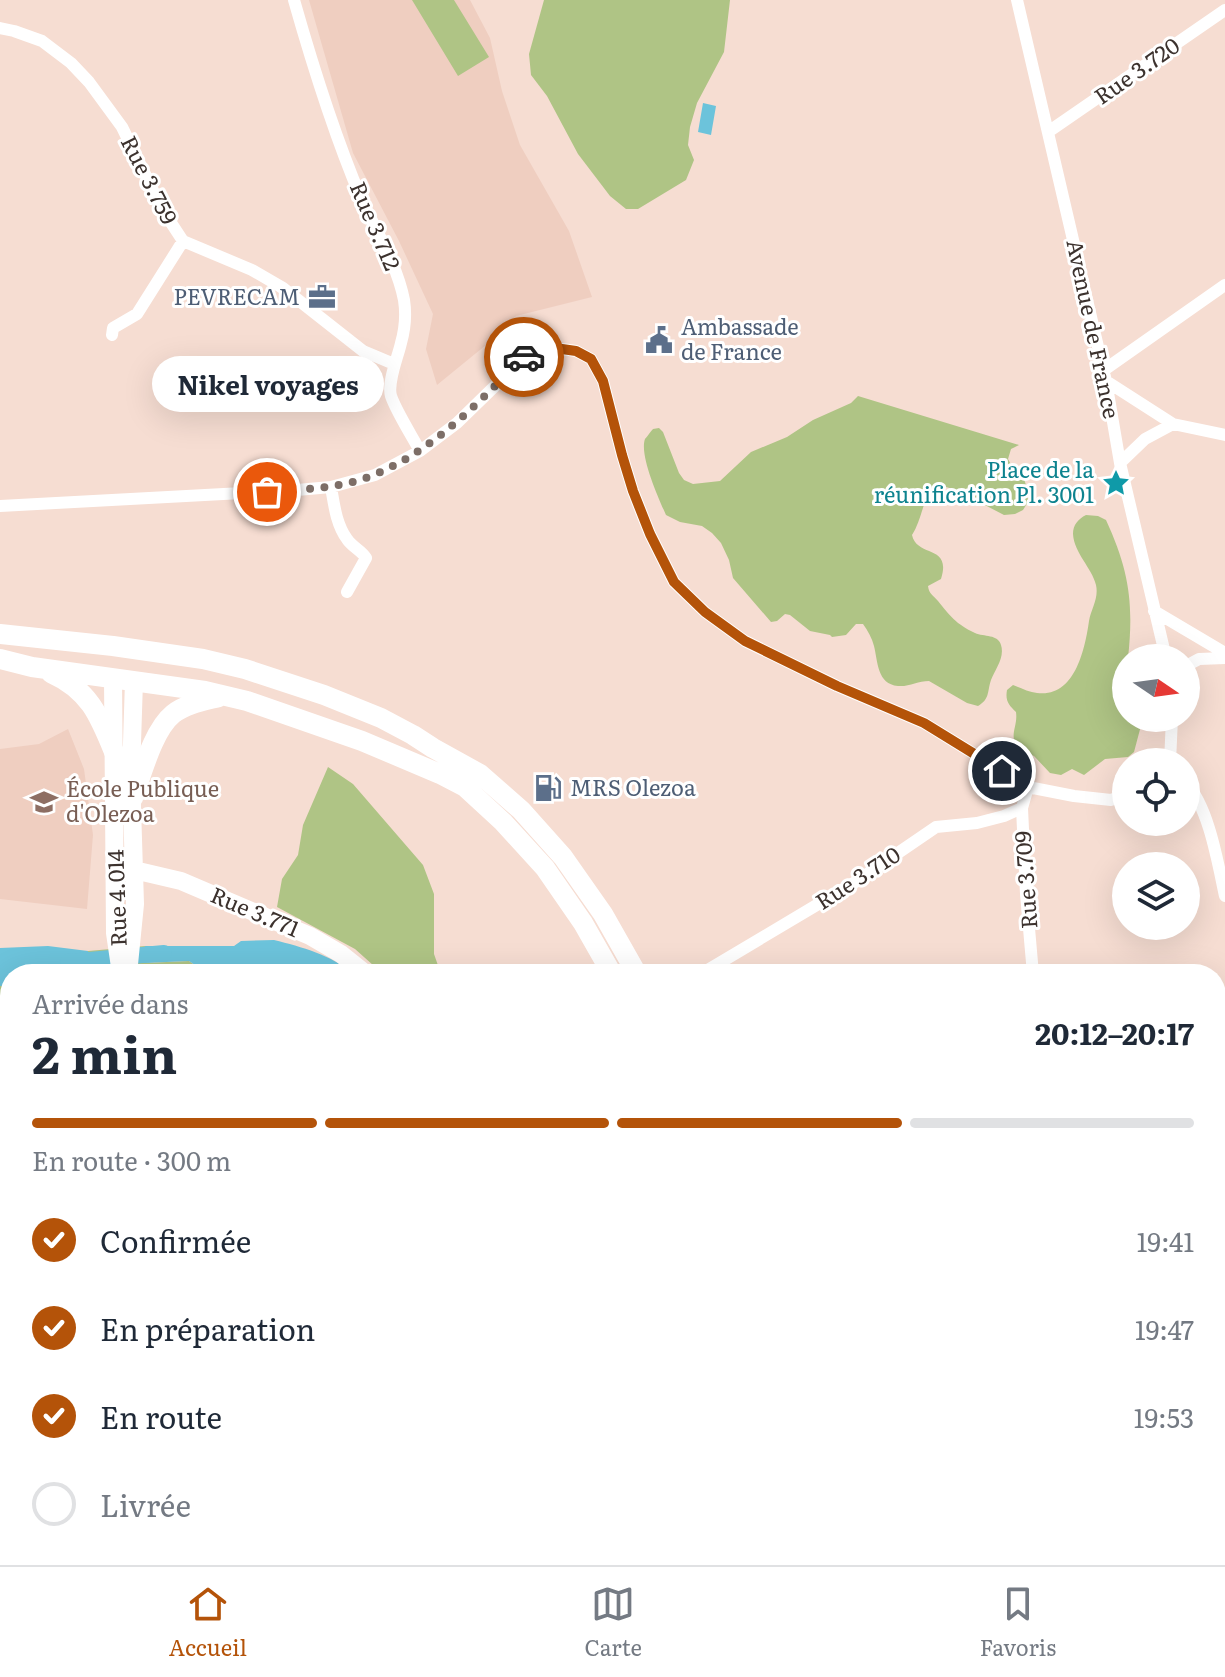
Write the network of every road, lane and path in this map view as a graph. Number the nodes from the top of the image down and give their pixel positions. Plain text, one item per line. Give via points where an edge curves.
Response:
1 (294, 0) edge
2 (1017, 0) edge
3 (1225, 10) edge
4 (0, 28) edge
5 (1048, 132) junction
6 (183, 241) junction
7 (1225, 285) edge
8 (112, 335) dead end
9 (394, 364) junction
10 (1105, 376) junction
11 (1173, 424) junction
12 (1225, 435) edge
13 (420, 451) junction
14 (1120, 463) junction
15 (331, 487) junction
16 (0, 506) edge
17 (347, 592) dead end
18 (1154, 611) junction
19 (0, 634) edge
20 (1162, 644) edge
21 (113, 646) junction
22 (1225, 655) edge
23 (0, 659) edge
24 (1200, 659) edge
25 (32, 667) junction
26 (124, 674) junction
27 (224, 695) junction
28 (381, 718) junction
29 (114, 752) junction
30 (1028, 787) junction
31 (133, 798) junction
32 (1112, 800) edge
33 (1022, 808) junction
34 (1200, 808) edge
35 (134, 870) junction
36 (1225, 896) edge
37 (120, 964) edge
38 (129, 964) edge
39 (354, 964) edge
40 (606, 964) edge
41 (631, 964) edge
42 (718, 964) edge
43 (1032, 964) edge

1 - 9 street, Rue 3.712 via 342,148 401,289 405,321
2 - 5 street, Avenue de France
3 - 5 street, Rue 3.720
4 - 6 street, Rue 3.759 via 42,41 89,82 122,127
5 - 10 street, Avenue de France
6 - 8 street via 137,314 113,328
6 - 9 street, Rue 3.759 via 283,288 363,351
7 - 10 street
9 - 13 street, Rue 3.712 via 390,394
10 - 11 street
10 - 14 street, Avenue de France
11 - 12 street
11 - 14 street via 1145,439
13 - 15 street via 375,475
13 - 30 street via 530,352 548,347 591,359 603,381 633,491 674,582 745,641 924,723
14 - 18 street, Avenue de France
15 - 16 street
15 - 17 street via 341,528 366,558
18 - 20 street, Avenue de France
18 - 22 street
19 - 21 main road
21 - 26 main road
21 - 28 main road via 245,669
22 - 24 street
23 - 25 main road
25 - 26 main road
25 - 29 main road via 77,688 97,712
26 - 27 main road
26 - 28 main road via 156,665 205,673
26 - 29 main road, Rue 4.014
26 - 31 main road, Rue 4.014
27 - 31 main road via 191,703 172,715 156,738
27 - 40 main road via 362,741 465,787 545,868
28 - 41 main road via 480,774 521,810 571,868
29 - 37 main road, Rue 4.014
30 - 32 street
30 - 33 street, Rue 3.709
31 - 35 main road, Rue 4.014
33 - 42 street, Rue 3.710 via 977,823 936,827
33 - 43 street, Rue 3.709
34 - 36 street
35 - 38 main road, Rue 4.014
35 - 39 main road, Rue 3.771 via 181,881 286,925

